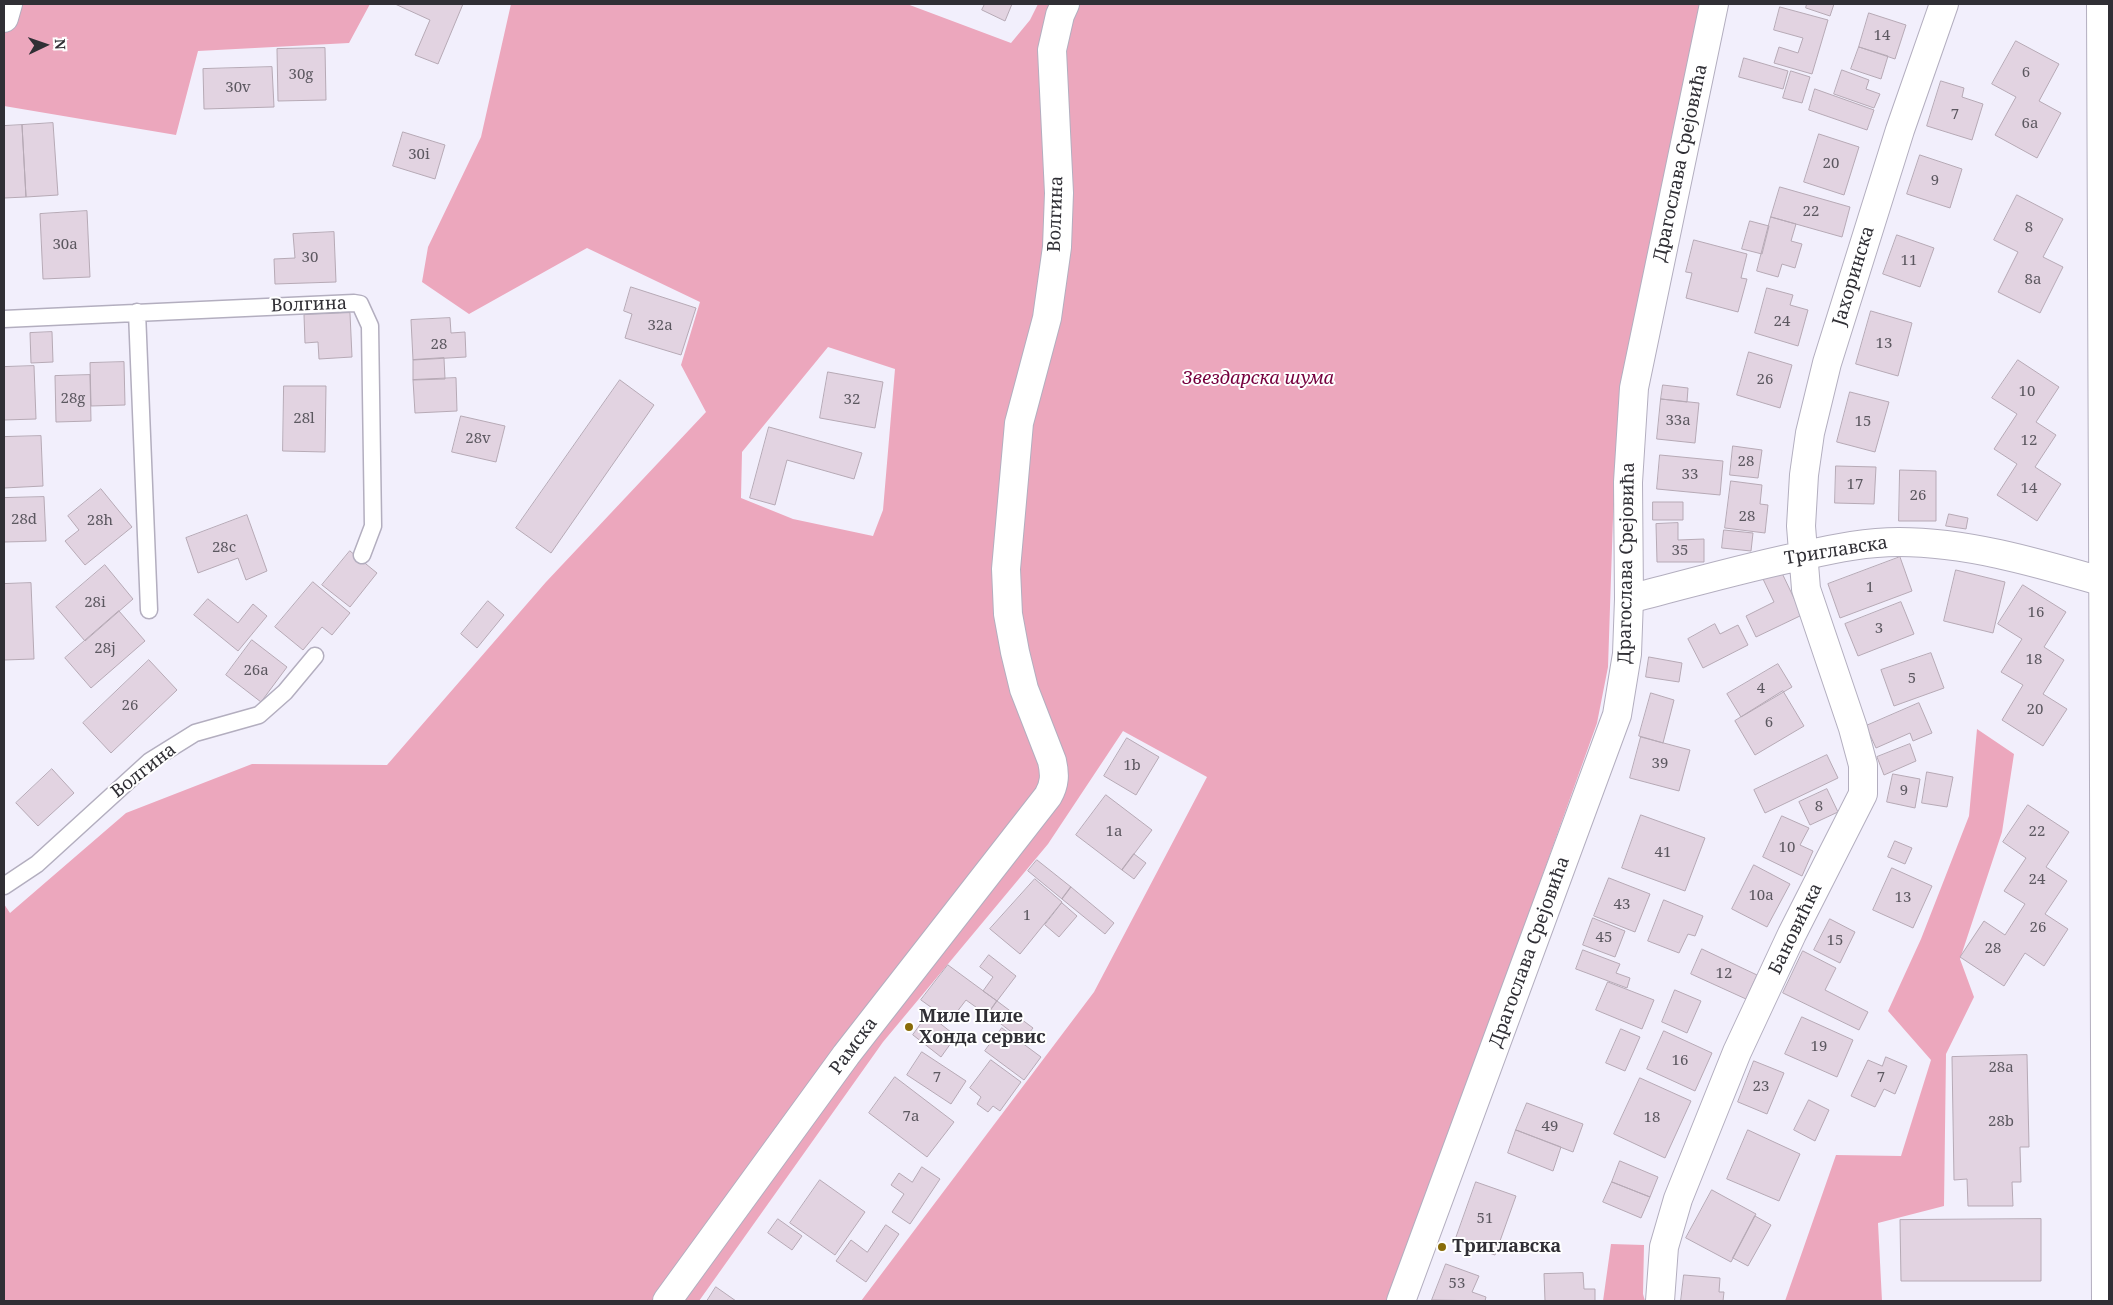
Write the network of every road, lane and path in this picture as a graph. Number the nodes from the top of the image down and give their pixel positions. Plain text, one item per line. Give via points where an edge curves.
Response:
1 (8, 4) edge
2 (1066, 4) edge
3 (1714, 4) edge
4 (1944, 4) edge
5 (2102, 4) edge
6 (4, 18) edge
7 (137, 312) junction
8 (4, 319) edge
9 (362, 555) dead end
10 (1802, 555) junction
11 (2104, 582) junction
12 (1629, 599) junction
13 (149, 610) dead end
14 (316, 656) dead end
15 (1048, 796) joint
16 (4, 886) edge
17 (667, 1301) edge
18 (1401, 1301) edge
19 (1660, 1301) edge
20 (2106, 1301) edge

1 - 6 street
2 - 15 street, Волгина via 1060,15 1052,50 1059,192 1056,247 1047,318 1019,423 1006,569 1014,652 1024,690 1054,770 1054,783
3 - 12 street, Драгослава Срејовића via 1634,388 1628,482
4 - 10 street, Јахоринска via 1900,130 1825,372 1806,459
5 - 11 street
7 - 8 lane, Волгина
7 - 9 lane, Волгина via 360,304 370,326 373,526
7 - 13 lane
10 - 11 street, Триглавска via 1866,543 1950,546
10 - 12 street, Триглавска
10 - 19 street, Бановићка via 1810,604 1863,765 1863,794 1792,934 1738,1052 1678,1199 1664,1247
11 - 20 street
12 - 18 street, Драгослава Срејовића via 1625,675 1608,742
14 - 16 lane, Волгина via 285,692 259,715 195,733 150,761 37,864
15 - 17 street, Рамска via 846,1055

